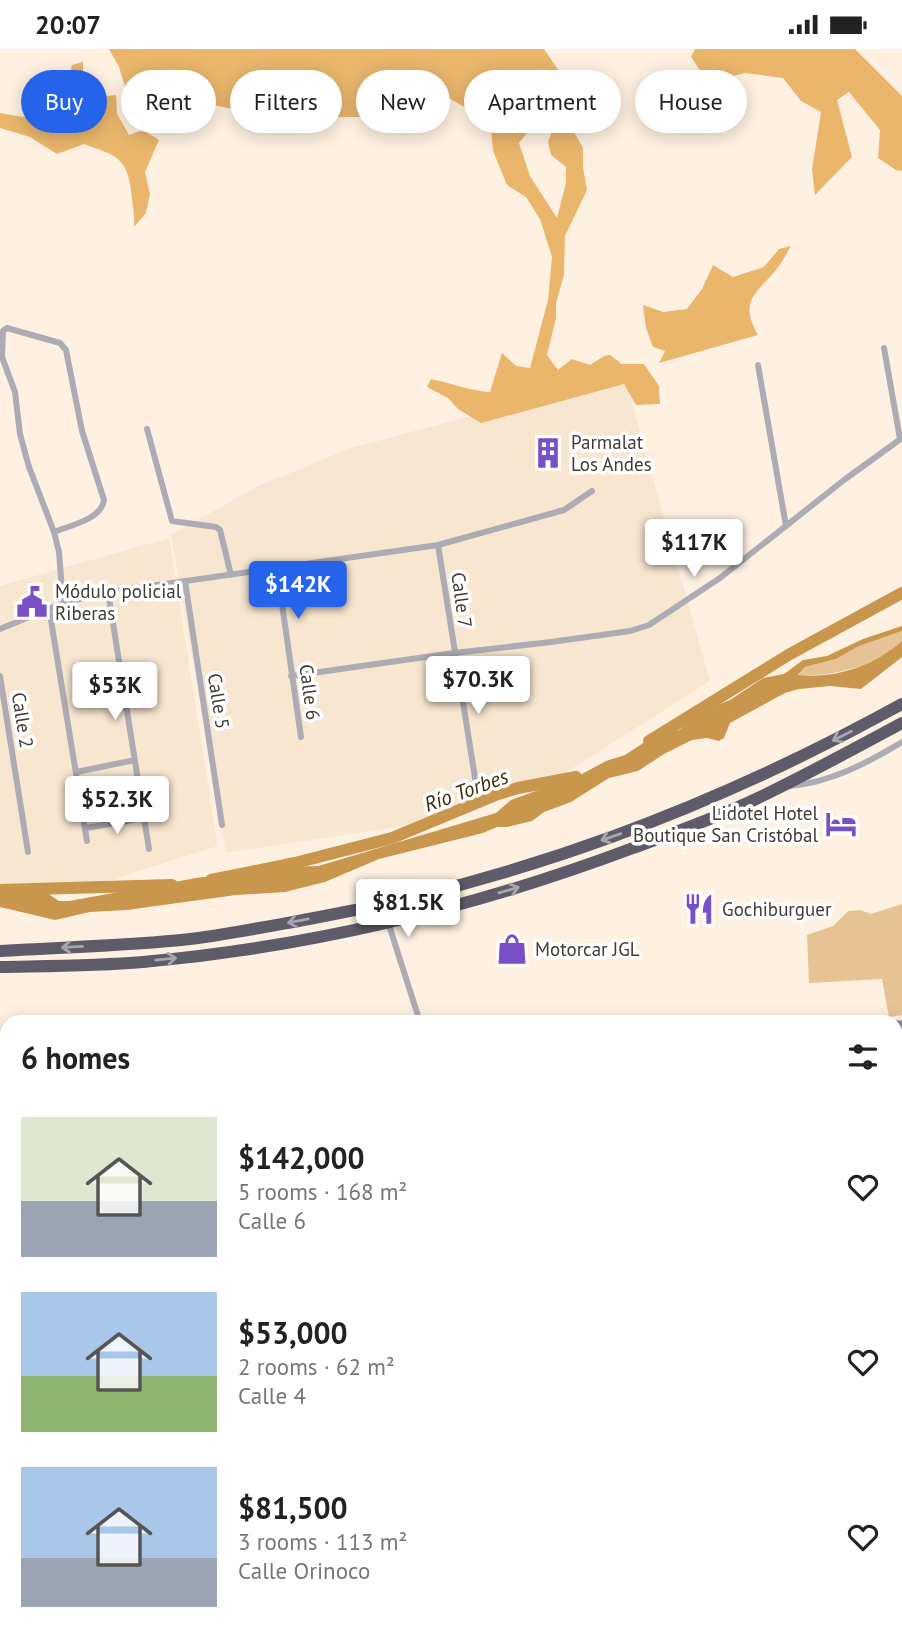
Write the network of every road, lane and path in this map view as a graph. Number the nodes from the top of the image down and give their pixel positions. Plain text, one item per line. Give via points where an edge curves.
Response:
1 (884, 348) dead end
2 (758, 365) dead end
3 (147, 429) dead end
4 (901, 439) edge
5 (592, 491) dead end
6 (786, 526) junction
7 (54, 532) junction
8 (438, 545) junction
9 (277, 569) junction
10 (231, 575) junction
11 (185, 581) junction
12 (108, 592) junction
13 (63, 603) junction
14 (49, 608) junction
15 (0, 629) edge
16 (454, 653) junction
17 (0, 676) edge
18 (292, 676) junction
19 (902, 703) edge
20 (902, 723) edge
21 (301, 737) dead end
22 (902, 742) edge
23 (135, 760) junction
24 (76, 772) junction
25 (476, 784) dead end
26 (780, 787) junction
27 (139, 788) junction
28 (81, 799) junction
29 (144, 818) junction
30 (222, 825) dead end
31 (86, 828) junction
32 (87, 841) dead end
33 (149, 849) dead end
34 (27, 852) dead end
35 (388, 922) junction
36 (0, 951) edge
37 (0, 967) edge
38 (418, 1015) edge

1 - 4 street
2 - 6 street
3 - 10 street via 172,521 220,530
4 - 6 street
5 - 8 street via 564,510
6 - 16 street via 649,625
7 - 7 street via 100,511 104,501 82,431 66,350 60,343 7,328 2,357 15,392 29,467
7 - 13 street
8 - 9 street
8 - 16 street, Calle 7
9 - 10 street
9 - 18 street, Calle 6
10 - 11 street
11 - 12 street
11 - 30 street, Calle 5
12 - 13 street
12 - 23 street
13 - 14 street
14 - 15 street
14 - 24 street
16 - 18 street
16 - 25 street, Calle 7
17 - 34 street, Calle 2
18 - 21 street, Calle 6
19 -> 36 highway via 735,788 644,826 478,881 361,910 190,939
20 - 26 highway
22 - 26 street via 836,776
23 - 24 street
23 - 27 street
24 - 28 street
35 -> 26 highway via 545,880 699,824
27 - 28 street
27 - 29 street
28 - 31 street
29 - 31 street
29 - 33 street
31 - 32 street
37 -> 35 highway via 197,956
35 - 38 street

